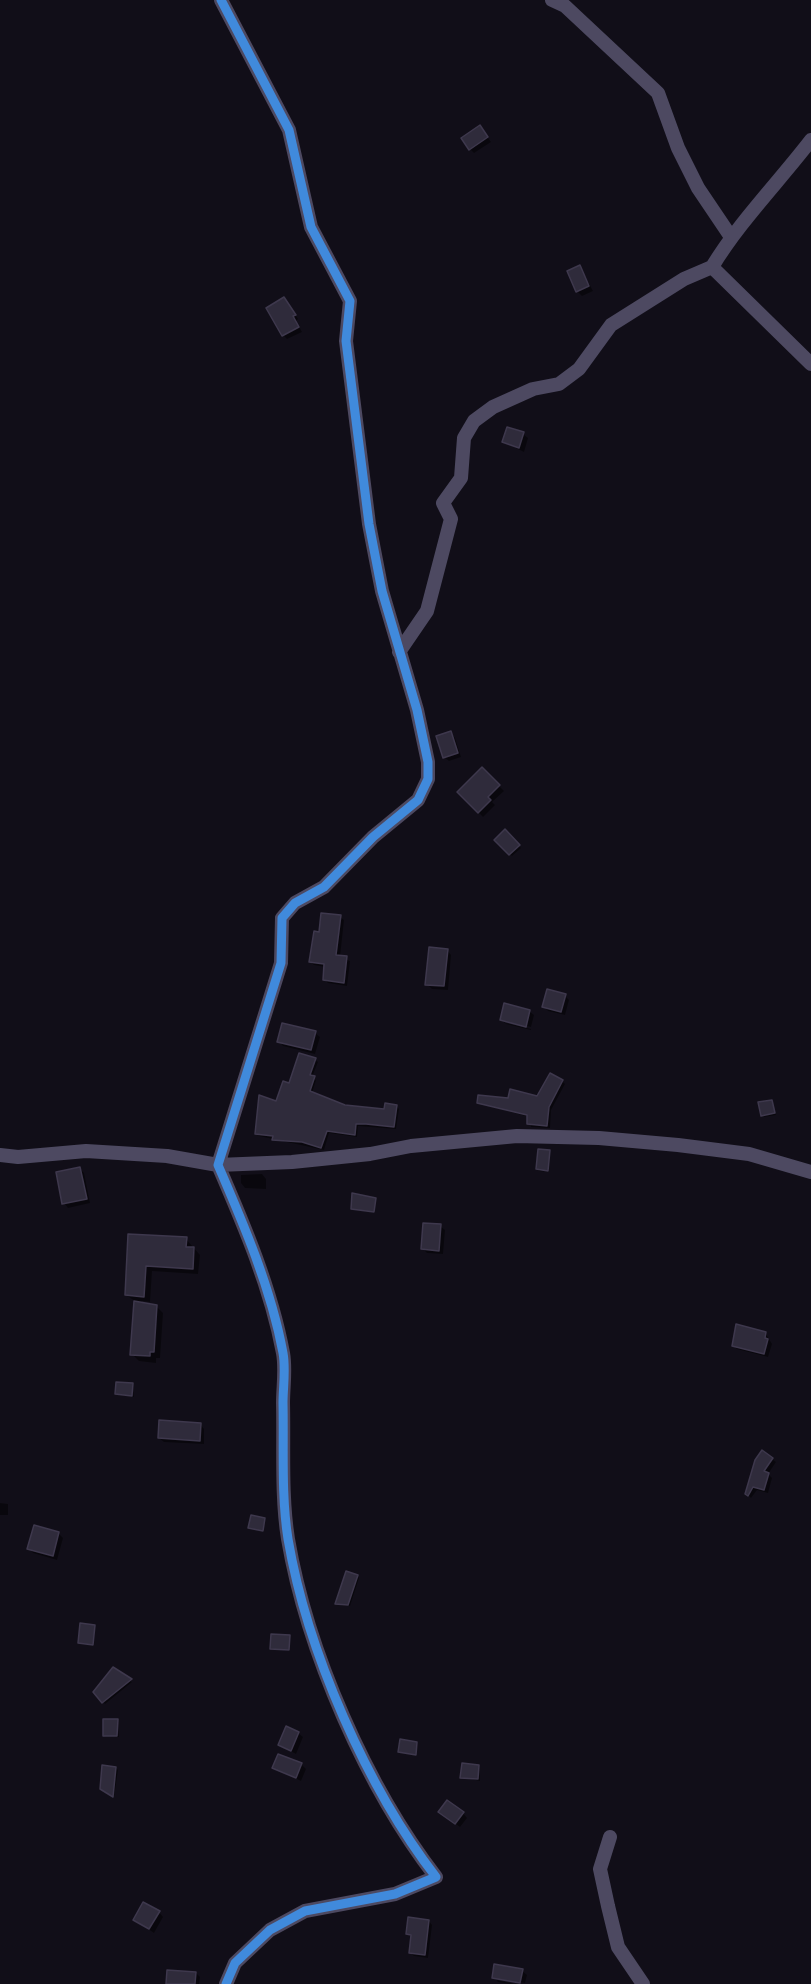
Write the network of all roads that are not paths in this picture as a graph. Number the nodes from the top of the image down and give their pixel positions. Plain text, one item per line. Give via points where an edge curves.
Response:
1 (221, 0) edge
2 (552, 0) edge
3 (811, 140) edge
4 (730, 237) junction
5 (712, 267) junction
6 (811, 364) edge
7 (399, 652) junction
8 (0, 1155) edge
9 (218, 1165) junction
10 (811, 1172) edge
11 (610, 1837) dead end
12 (226, 1984) edge
13 (642, 1984) edge

1 - 7 street via 289,130 311,227 350,301 346,341 369,524
2 - 4 street via 565,6 658,93 678,148
3 - 4 street
4 - 5 street
5 - 6 street
5 - 7 street via 684,279 611,326 579,369 558,384 533,389 493,407 474,421 464,438 461,478 443,503 452,519 427,611
7 - 9 street via 417,710 428,778 418,800 373,837 324,887 295,903 282,918 281,963
8 - 9 street via 86,1151 167,1156
9 - 10 street via 292,1162 516,1137 599,1138 678,1145 749,1154
9 - 12 street via 252,1242 283,1354 288,1538 311,1633 360,1753 405,1836 436,1877 395,1894 305,1911 270,1930 235,1963
11 - 13 street via 600,1869 618,1947

